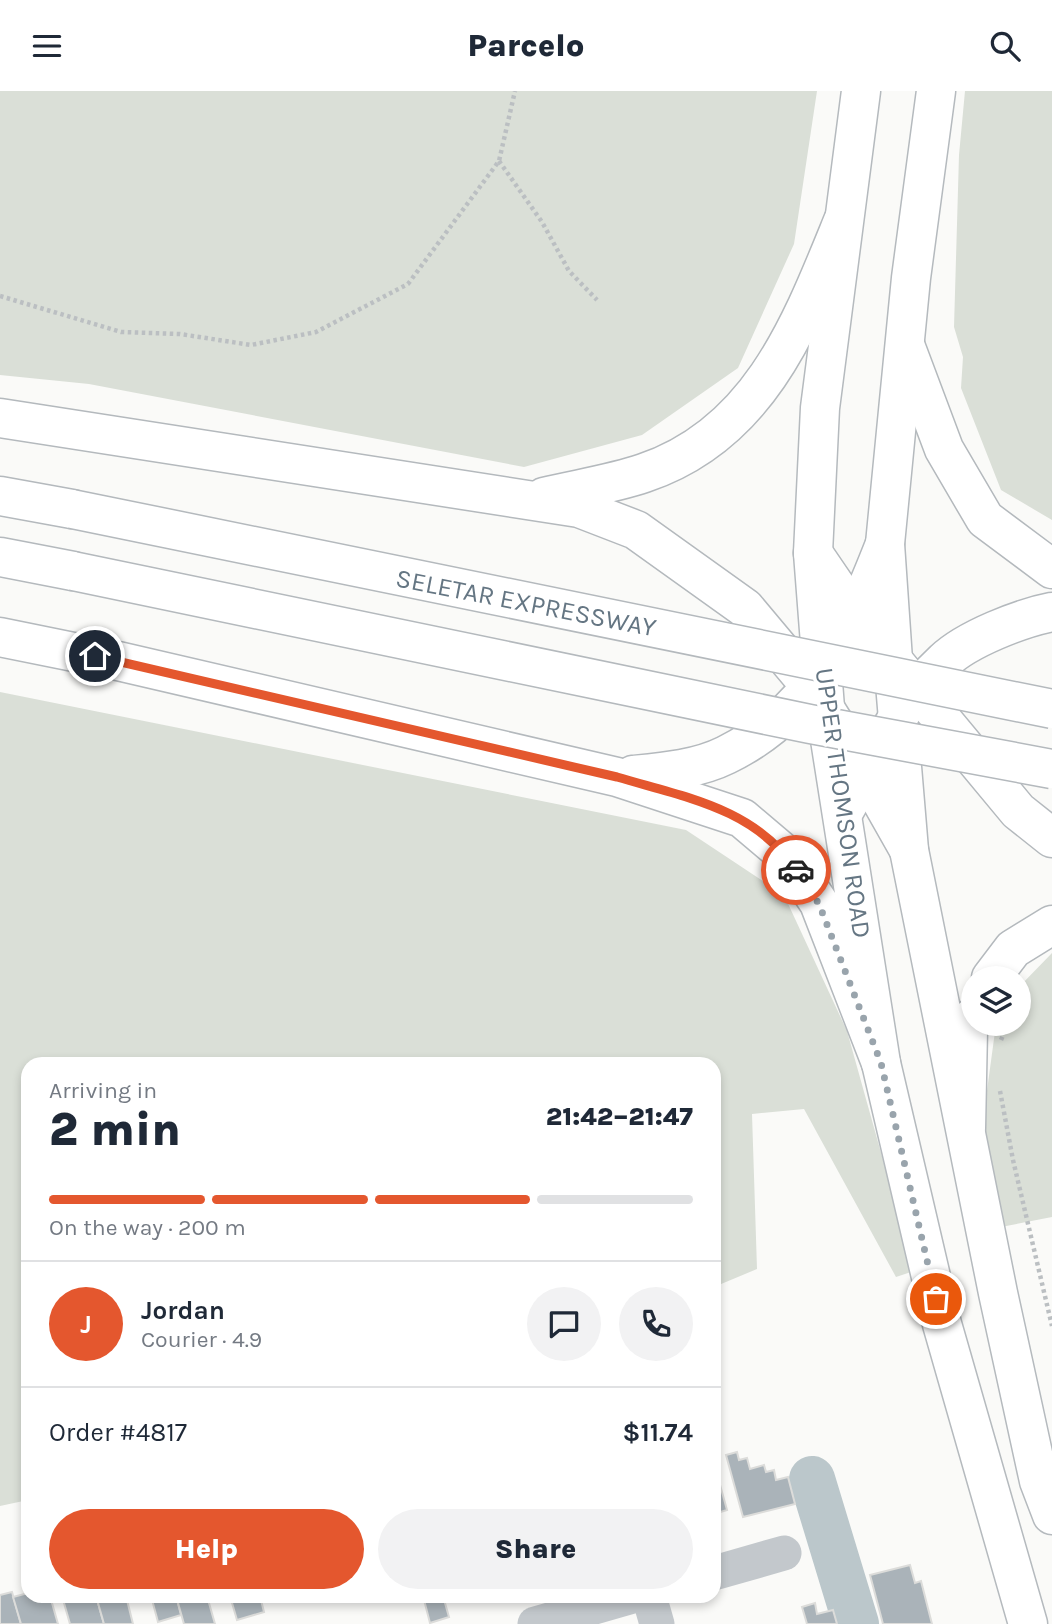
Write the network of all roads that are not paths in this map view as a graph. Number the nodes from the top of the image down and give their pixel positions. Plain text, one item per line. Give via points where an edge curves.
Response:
1 (861, 91) edge
2 (936, 91) edge
3 (843, 221) junction
4 (905, 345) junction
5 (0, 418) edge
6 (0, 496) edge
7 (525, 502) junction
8 (885, 544) junction
9 (813, 553) junction
10 (0, 557) edge
11 (1052, 569) edge
12 (1052, 613) edge
13 (856, 616) junction
14 (0, 638) edge
15 (893, 660) junction
16 (820, 688) junction
17 (908, 705) junction
18 (1052, 709) edge
19 (1052, 769) edge
20 (866, 774) junction
21 (617, 777) junction
22 (843, 813) junction
23 (1052, 838) edge
24 (909, 850) junction
25 (1052, 925) edge
26 (1000, 966) edge
27 (968, 1036) edge
28 (881, 1063) junction
29 (966, 1128) junction
30 (1052, 1515) edge
31 (784, 1553) dead end
32 (721, 1571) edge
33 (608, 1603) edge
34 (651, 1603) edge
35 (535, 1624) edge
36 (657, 1624) edge
37 (1028, 1624) edge

1 - 3 main road, UPPER THOMSON ROAD
2 - 4 main road
3 - 7 main road via 800,327 757,393 726,426 695,449 645,473
3 - 9 main road, UPPER THOMSON ROAD via 820,408
4 - 8 main road
4 - 11 main road via 944,449 985,519
5 - 7 main road
6 - 18 main road, SELETAR EXPRESSWAY, bridge
7 - 16 main road via 579,508 636,530 745,608
8 - 13 main road
8 - 15 main road
9 - 13 main road
9 - 16 main road, UPPER THOMSON ROAD
10 - 19 main road, bridge via 810,724
12 - 17 main road via 991,633 946,659
13 - 15 main road
13 - 16 main road
14 - 21 main road
15 - 17 main road
16 - 20 main road
16 - 21 main road via 776,726 724,756 678,770
16 - 22 main road, UPPER THOMSON ROAD
17 - 20 main road
17 - 23 main road
17 - 24 main road
20 - 22 main road
20 - 24 main road
21 - 28 main road via 742,818 788,857 819,904
22 - 28 main road, UPPER THOMSON ROAD
24 - 29 main road
25 - 26 main road via 1013,949
27 - 29 main road
28 - 37 main road, UPPER THOMSON ROAD via 942,1324
29 - 30 main road via 1036,1468
31 - 32 street
33 - 35 street
34 - 36 street

